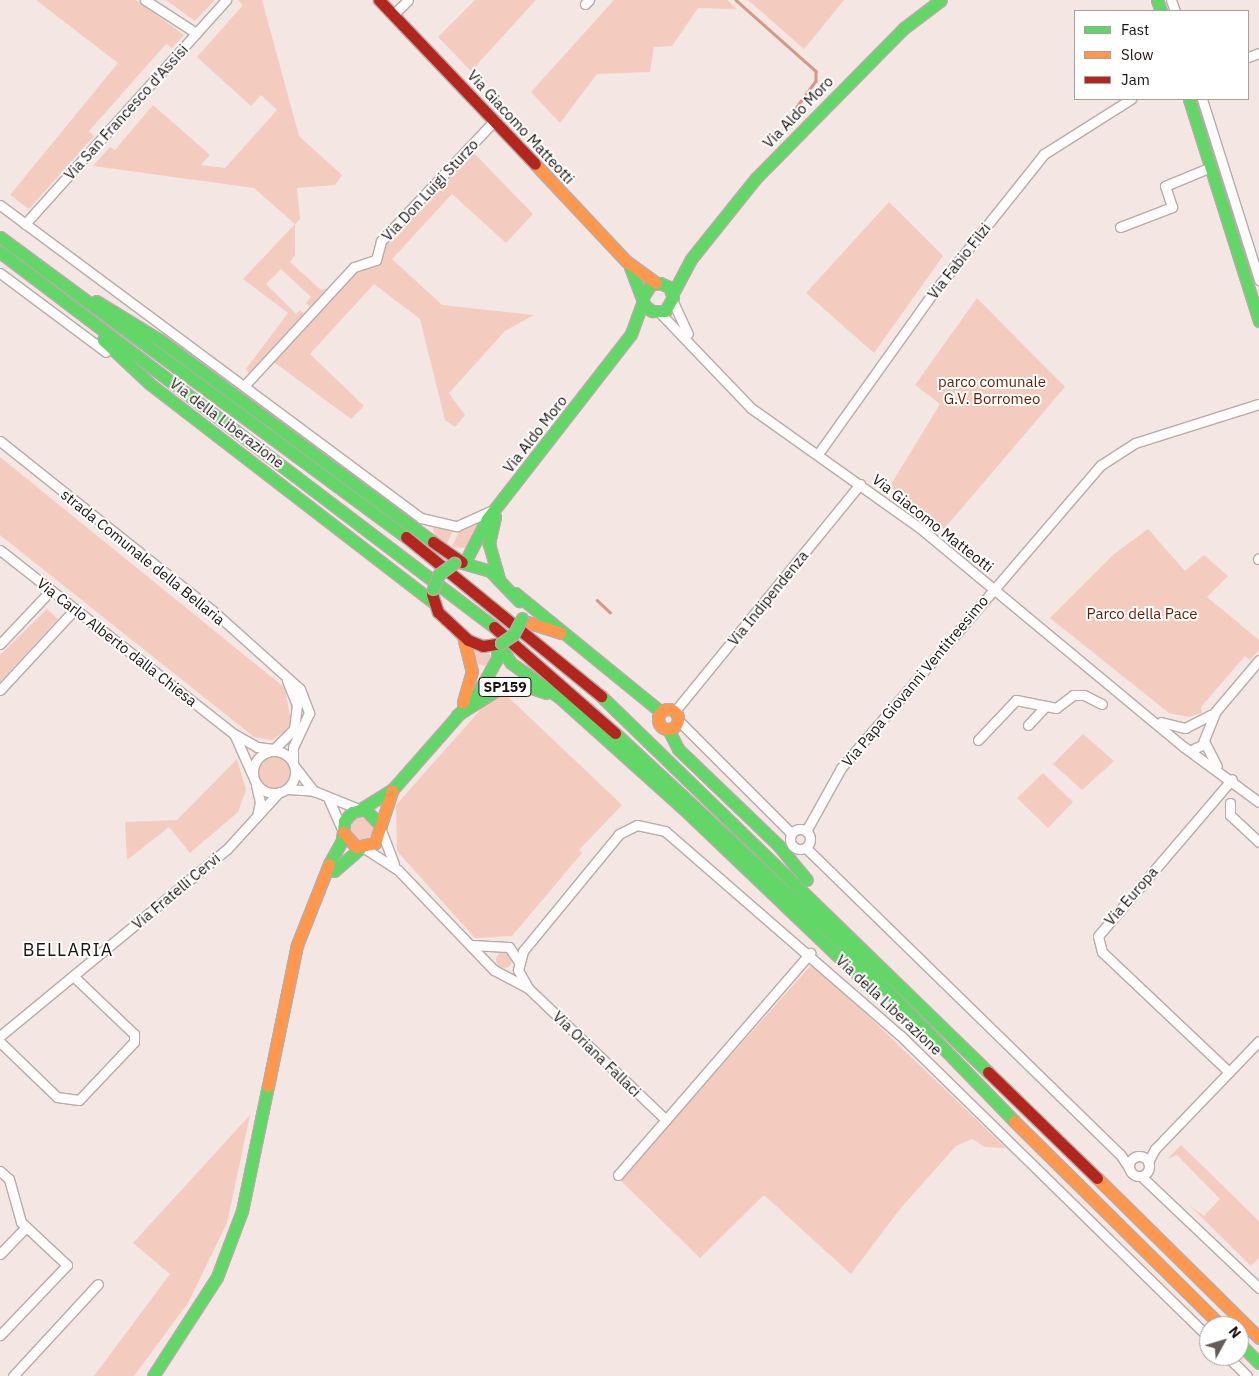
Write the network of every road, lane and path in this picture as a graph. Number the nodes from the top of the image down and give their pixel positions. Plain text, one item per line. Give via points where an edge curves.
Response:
1 (145, 0) edge
2 (226, 0) edge
3 (379, 0) edge
4 (408, 0) edge
5 (941, 0) edge
6 (393, 15) junction
7 (196, 33) junction
8 (1129, 100) edge
9 (1189, 100) edge
10 (1202, 100) edge
11 (496, 120) junction
12 (1211, 167) junction
13 (0, 205) edge
14 (25, 224) junction
15 (1120, 227) dead end
16 (0, 237) edge
17 (0, 252) edge
18 (0, 258) edge
19 (692, 259) junction
20 (626, 261) junction
21 (0, 273) edge
22 (1259, 280) edge
23 (60, 281) junction
24 (658, 283) junction
25 (673, 297) junction
26 (643, 299) junction
27 (1256, 302) edge
28 (659, 314) junction
29 (1259, 321) edge
30 (631, 334) junction
31 (694, 345) junction
32 (150, 384) junction
33 (244, 386) junction
34 (1259, 404) edge
35 (0, 441) edge
36 (818, 454) junction
37 (860, 484) junction
38 (499, 505) junction
39 (414, 512) junction
40 (433, 542) junction
41 (0, 550) edge
42 (460, 563) junction
43 (499, 578) junction
44 (51, 590) junction
45 (993, 590) junction
46 (515, 594) junction
47 (433, 602) junction
48 (75, 609) junction
49 (522, 622) junction
50 (463, 636) junction
51 (570, 638) junction
52 (0, 644) edge
53 (499, 644) junction
54 (1259, 660) edge
55 (284, 675) junction
56 (0, 690) edge
57 (560, 698) junction
58 (1102, 704) dead end
59 (1046, 706) junction
60 (1215, 712) junction
61 (457, 715) junction
62 (659, 715) junction
63 (1158, 721) junction
64 (673, 722) junction
65 (1028, 725) dead end
66 (1189, 727) junction
67 (234, 734) junction
68 (1204, 739) junction
69 (978, 740) dead end
70 (1180, 742) junction
71 (1191, 750) junction
72 (293, 764) junction
73 (1218, 768) junction
74 (254, 779) junction
75 (1232, 779) junction
76 (392, 789) junction
77 (283, 791) junction
78 (314, 792) junction
79 (328, 800) junction
80 (1259, 802) edge
81 (1230, 803) dead end
82 (361, 809) junction
83 (256, 819) junction
84 (381, 828) junction
85 (342, 831) junction
86 (806, 831) junction
87 (791, 833) junction
88 (1259, 842) edge
89 (362, 848) junction
90 (806, 848) junction
91 (398, 870) junction
92 (316, 895) junction
93 (536, 933) junction
94 (469, 944) junction
95 (504, 947) junction
96 (810, 953) junction
97 (518, 964) junction
98 (492, 966) junction
99 (507, 974) junction
100 (73, 976) junction
101 (528, 988) junction
102 (0, 1036) edge
103 (1259, 1041) edge
104 (0, 1042) edge
105 (1229, 1072) junction
106 (999, 1082) junction
107 (986, 1095) junction
108 (666, 1120) junction
109 (1138, 1161) junction
110 (0, 1171) edge
111 (1144, 1174) junction
112 (618, 1175) dead end
113 (26, 1227) junction
114 (0, 1254) edge
115 (98, 1284) dead end
116 (1259, 1288) edge
117 (1212, 1316) edge
118 (1199, 1328) edge
119 (0, 1335) edge
120 (1259, 1338) edge
121 (1249, 1353) edge
122 (1259, 1363) edge
123 (1237, 1366) edge
124 (13, 1376) edge
125 (153, 1376) edge
126 (1247, 1376) edge

1 - 7 street
2 - 7 street, Via San Francesco d'Assisi
3 - 6 main road, Via Giacomo Matteotti
4 - 6 street
5 - 19 main road, Via Aldo Moro via 904,28 818,112 756,178
6 - 11 main road, Via Giacomo Matteotti
7 - 14 street, Via San Francesco d'Assisi
8 - 36 street, Via Fabio Filzi via 1044,154 934,292
9 - 12 main road
10 - 22 street
11 - 20 main road, Via Giacomo Matteotti
11 - 33 street, Via Don Luigi Sturzo via 381,241 376,260 354,267
12 - 15 street via 1165,186 1172,207
12 - 27 main road
13 - 14 street
14 - 33 street
16 - 23 main road
17 - 107 main road via 426,572 551,673 773,877
18 - 32 main road
19 - 24 main road, Via Aldo Moro
19 - 25 main road, Via Aldo Moro
20 - 24 main road, Via Giacomo Matteotti
20 - 26 main road, Via Giacomo Matteotti
21 - 32 street, Via della Liberazione
23 - 40 main road via 160,340
23 - 106 main road via 436,559 536,639 658,747
24 - 25 main road, Via Giacomo Matteotti
24 - 26 main road, Via Aldo Moro
25 - 28 main road, Via Aldo Moro
25 - 31 street, Via Giacomo Matteotti
26 - 28 main road
26 - 30 main road, Via Aldo Moro
27 - 29 main road
28 - 30 main road, Via Aldo Moro
28 - 31 street, Via Giacomo Matteotti
30 - 38 main road, Via Aldo Moro
31 - 36 street, Via Giacomo Matteotti via 743,402
32 - 47 main road, Via della Liberazione
33 - 39 street
34 - 45 street, Via Papa Giovanni Ventitreesimo via 1135,442 1114,454
35 - 55 street, strada Comunale della Bellaria via 212,610
36 - 37 street, Via Giacomo Matteotti
37 - 45 street, Via Giacomo Matteotti
37 - 64 street, Via Indipendenza
38 - 39 street via 474,520 453,526 428,522
38 - 42 main road, Via Aldo Moro
38 - 43 main road, Via Aldo Moro via 489,541
39 - 40 street
40 - 42 main road
41 - 44 street, Via Carlo Alberto dalla Chiesa
42 - 43 main road
42 - 47 main road, bridge via 439,574 433,589
43 - 46 main road
44 - 48 street, Via Carlo Alberto dalla Chiesa
44 - 52 street
45 - 63 street, Via Giacomo Matteotti
45 - 86 street, Via Papa Giovanni Ventitreesimo via 841,768
46 - 49 main road
46 - 51 main road
47 - 50 main road
48 - 56 street
48 - 67 street, Via Carlo Alberto dalla Chiesa
49 - 51 main road
49 - 53 main road, bridge
50 - 53 main road via 478,645
50 - 61 main road, SP159 via 472,675
51 - 62 main road
53 - 57 main road via 511,662
53 - 61 main road, SP159 via 491,671
54 - 60 street
55 - 67 street, Via Carlo Alberto dalla Chiesa via 296,702 297,720 287,740 270,749
55 - 72 street via 302,692 309,710 294,747
57 - 61 main road, SP159 via 531,687 500,688
57 - 107 main road
58 - 59 street via 1084,695 1074,695 1056,708
59 - 65 street
59 - 69 street via 1016,700
60 - 66 street
60 - 68 street
61 - 76 main road, SP159
62 - 64 main road
62 - 64 main road
63 - 66 street, Via Giacomo Matteotti
63 - 70 street, Via Giacomo Matteotti
64 - 87 street
64 - 106 main road via 678,749 778,845
66 - 68 street
66 - 70 street
67 - 74 street, Via Carlo Alberto dalla Chiesa
68 - 71 street
68 - 73 street
70 - 71 street, Via Giacomo Matteotti
71 - 73 street, Via Giacomo Matteotti
72 - 74 street via 282,752 266,752 255,763
72 - 77 street via 294,778
72 - 78 street
73 - 75 street, Via Giacomo Matteotti
74 - 77 street via 266,791
74 - 83 street via 260,802
75 - 80 street, Via Giacomo Matteotti
75 - 105 street, Via Europa via 1098,936 1102,952
76 - 82 main road, SP159
76 - 84 main road, SP159
77 - 78 street
77 - 83 street, Via Fratelli Cervi
78 - 79 street
79 - 82 street
79 - 85 street
81 - 88 street via 1230,815
82 - 84 main road via 374,814
82 - 85 main road, SP159 via 346,816
83 - 100 street, Via Fratelli Cervi via 215,859
84 - 89 main road, SP159 via 376,842
84 - 91 street
85 - 89 main road via 348,843
85 - 92 main road, SP159 via 340,846
86 - 87 street
86 - 90 street via 810,840
87 - 90 street via 794,848
89 - 91 street
89 - 92 main road, SP159 via 342,859
90 - 109 street via 1120,1154
91 - 94 street
92 - 125 main road, SP159 via 293,960 242,1211 217,1277
93 - 95 street, Via della Liberazione
93 - 96 street, Via della Liberazione via 618,834 628,827 647,825 672,835
93 - 97 street, Via della Liberazione
94 - 95 street
94 - 98 street
95 - 97 street
95 - 98 street via 493,953
96 - 108 street
96 - 118 street, Via della Liberazione
97 - 99 street
97 - 101 street
98 - 99 street
99 - 101 street
100 - 102 street, Via Fratelli Cervi
100 - 104 street via 134,1034 134,1042 79,1100 57,1097
101 - 108 street, Via Oriana Fallaci
103 - 105 street
105 - 109 street via 1155,1149
106 - 120 main road
107 - 117 main road
108 - 112 street
109 - 111 street
109 - 111 street
110 - 113 street via 9,1179 14,1210
111 - 116 street
113 - 114 street
113 - 119 street via 67,1266
115 - 124 street
121 - 122 main road
123 - 126 street

